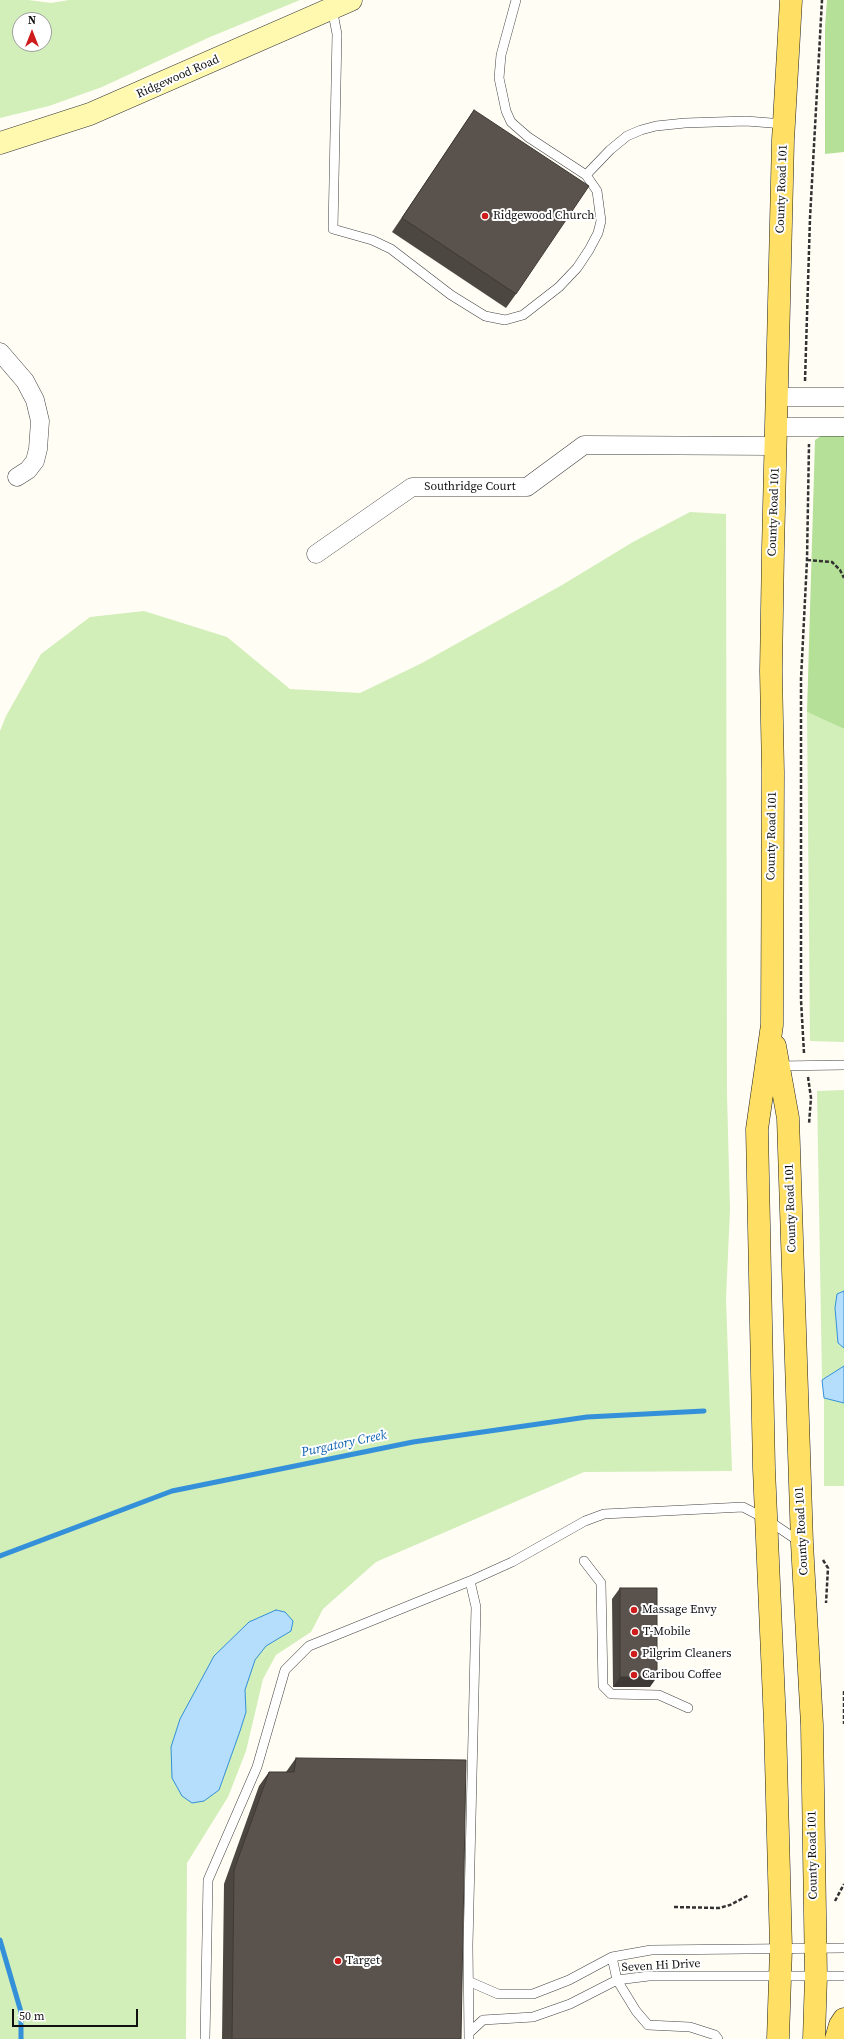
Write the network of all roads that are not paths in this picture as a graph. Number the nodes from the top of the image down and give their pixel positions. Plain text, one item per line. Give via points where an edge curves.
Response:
1 (516, 0) edge
2 (791, 0) edge
3 (342, 4) edge
4 (784, 124) junction
5 (0, 143) edge
6 (586, 175) junction
7 (0, 352) edge
8 (777, 397) junction
9 (844, 397) edge
10 (844, 427) edge
11 (776, 437) junction
12 (17, 477) dead end
13 (316, 554) dead end
14 (844, 1065) edge
15 (773, 1066) junction
16 (766, 1519) junction
17 (802, 1543) junction
18 (584, 1561) dead end
19 (470, 1581) junction
20 (688, 1708) dead end
21 (781, 1948) junction
22 (814, 1948) junction
23 (844, 1948) edge
24 (612, 1957) junction
25 (780, 1975) junction
26 (816, 1976) junction
27 (844, 1976) edge
28 (617, 1980) junction
29 (468, 1981) junction
30 (844, 2019) edge
31 (469, 2036) edge
32 (205, 2039) edge
33 (718, 2039) edge
34 (778, 2039) edge
35 (814, 2039) edge
36 (836, 2039) edge

1 - 6 lane via 501,55 499,78 510,122 528,137
2 - 4 main road, County Road 101
3 - 5 street, Ridgewood Road via 90,114
3 - 6 lane via 337,34 333,229 372,240 391,249 451,295 486,316 505,320 523,315 539,304 564,283 589,250 601,221 597,191
4 - 6 lane via 746,121 656,126 627,136
4 - 8 main road, County Road 101
7 - 12 street via 25,381 35,400 40,421 35,461 28,470
8 - 9 street
8 - 11 main road, County Road 101
10 - 11 street, Southridge Court via 808,427
11 - 13 street, Southridge Court via 584,445 527,487 412,487
11 - 15 main road, County Road 101 via 771,671
14 - 15 lane
15 - 16 main road, County Road 101 via 757,1129
15 - 17 main road, County Road 101 via 788,1118
16 - 17 lane
16 - 19 lane via 743,1507 604,1514 585,1521 512,1562
16 - 21 main road, County Road 101
17 - 22 main road, County Road 101 via 812,1724
18 - 20 lane via 601,1583 603,1686 611,1694 659,1695
19 - 29 lane via 476,1607
19 - 32 lane via 308,1646 286,1670 257,1766 208,1880
21 - 22 lane, Seven Hi Drive
21 - 24 lane, Seven Hi Drive via 651,1950
21 - 25 main road, County Road 101
22 - 23 lane, Seven Hi Drive
22 - 26 main road, County Road 101
24 - 28 lane
24 - 29 lane, Seven Hi Drive via 569,1980 533,1994 498,1994
25 - 26 lane, Seven Hi Drive
25 - 28 lane, Seven Hi Drive via 649,1976
25 - 34 main road, County Road 101
26 - 27 lane, Seven Hi Drive
26 - 35 main road, County Road 101
28 - 31 lane, Seven Hi Drive via 570,2004 533,2017 484,2020
28 - 33 lane via 648,2025 690,2027 714,2035
29 - 31 lane
30 - 36 main road

